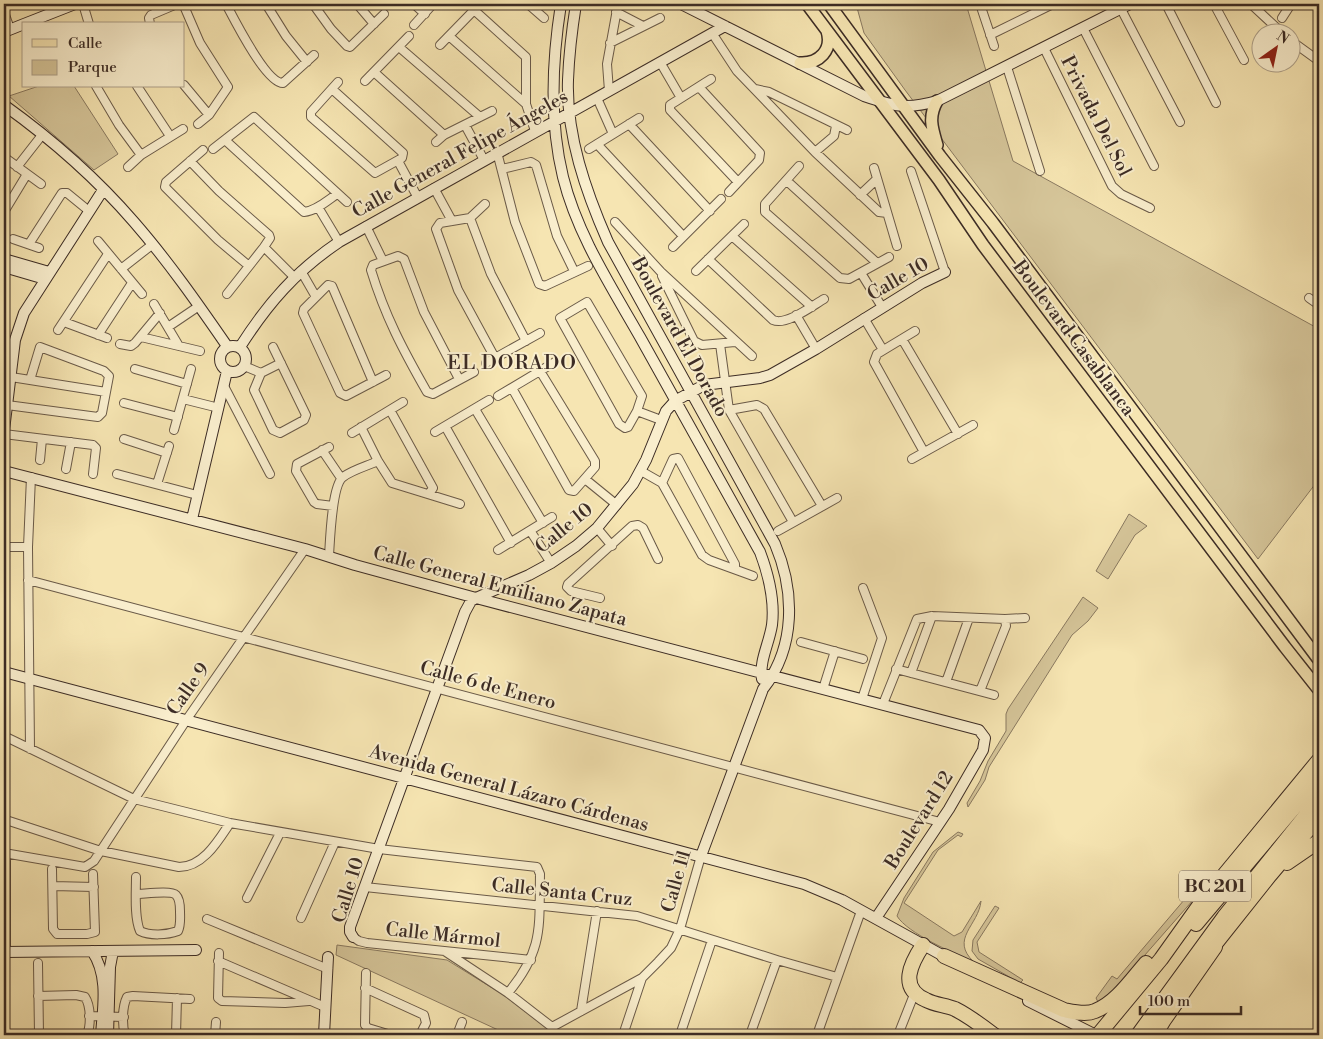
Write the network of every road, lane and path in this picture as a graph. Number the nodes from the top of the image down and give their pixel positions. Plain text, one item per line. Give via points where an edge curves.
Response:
1 (75, 4) edge
2 (82, 4) edge
3 (179, 4) edge
4 (226, 4) edge
5 (266, 4) edge
6 (313, 4) edge
7 (357, 4) edge
8 (414, 4) edge
9 (433, 4) edge
10 (561, 4) edge
11 (576, 4) edge
12 (681, 4) edge
13 (807, 4) edge
14 (829, 4) edge
15 (1053, 4) edge
16 (1166, 4) edge
17 (1214, 4) edge
18 (1251, 4) edge
19 (1291, 4) edge
20 (532, 5) edge
21 (983, 5) edge
22 (1126, 6) edge
23 (163, 7) edge
24 (477, 7) edge
25 (617, 8) edge
26 (4, 12) edge
27 (384, 14) dead end
28 (424, 14) junction
29 (544, 18) dead end
30 (660, 18) dead end
31 (1282, 18) dead end
32 (29, 22) edge
33 (88, 22) edge
34 (150, 22) edge
35 (1270, 22) edge
36 (374, 24) junction
37 (22, 25) edge
38 (414, 25) dead end
39 (643, 26) junction
40 (725, 26) junction
41 (1083, 28) junction
42 (826, 30) junction
43 (7, 31) edge
44 (712, 33) junction
45 (990, 35) junction
46 (409, 36) dead end
47 (449, 36) junction
48 (610, 43) junction
49 (440, 45) dead end
50 (994, 46) dead end
51 (399, 47) junction
52 (1044, 48) junction
53 (1300, 48) edge
54 (314, 55) dead end
55 (1244, 60) dead end
56 (307, 62) junction
57 (660, 62) junction
58 (1319, 62) edge
59 (800, 63) junction
60 (1007, 67) junction
61 (374, 72) junction
62 (711, 79) dead end
63 (365, 81) dead end
64 (338, 82) dead end
65 (185, 86) edge
66 (699, 87) junction
67 (97, 88) edge
68 (138, 88) edge
69 (332, 89) junction
70 (755, 89) junction
71 (608, 91) junction
72 (597, 98) junction
73 (680, 98) junction
74 (878, 101) junction
75 (937, 101) junction
76 (1216, 103) dead end
77 (526, 104) junction
78 (4, 105) edge
79 (905, 107) junction
80 (492, 111) dead end
81 (570, 112) junction
82 (209, 114) junction
83 (480, 117) junction
84 (639, 118) dead end
85 (554, 120) junction
86 (1180, 122) dead end
87 (198, 124) dead end
88 (629, 124) junction
89 (465, 125) junction
90 (836, 126) junction
91 (184, 128) dead end
92 (847, 130) dead end
93 (535, 131) junction
94 (613, 134) junction
95 (42, 135) junction
96 (444, 135) junction
97 (170, 136) junction
98 (224, 140) junction
99 (436, 142) dead end
100 (596, 144) junction
101 (589, 148) dead end
102 (203, 150) dead end
103 (213, 150) dead end
104 (497, 152) junction
105 (814, 152) junction
106 (141, 155) junction
107 (940, 156) junction
108 (4, 157) edge
109 (484, 160) junction
110 (190, 161) junction
111 (398, 161) junction
112 (799, 166) dead end
113 (1154, 166) dead end
114 (17, 167) junction
115 (128, 167) dead end
116 (874, 168) dead end
117 (502, 169) junction
118 (911, 171) dead end
119 (1040, 171) dead end
120 (27, 174) junction
121 (877, 180) junction
122 (787, 181) junction
123 (738, 182) junction
124 (41, 184) dead end
125 (434, 188) junction
126 (103, 190) junction
127 (729, 192) dead end
128 (337, 194) junction
129 (860, 195) junction
130 (418, 198) junction
131 (721, 200) dead end
132 (347, 202) dead end
133 (485, 204) dead end
134 (318, 207) junction
135 (1150, 208) dead end
136 (89, 211) junction
137 (710, 211) junction
138 (4, 212) edge
139 (887, 212) junction
140 (470, 218) junction
141 (452, 220) junction
142 (615, 222) dead end
143 (744, 224) dead end
144 (366, 226) junction
145 (684, 236) junction
146 (732, 236) junction
147 (13, 239) dead end
148 (98, 241) dead end
149 (339, 242) junction
150 (29, 244) junction
151 (152, 244) junction
152 (897, 246) dead end
153 (264, 247) junction
154 (672, 247) dead end
155 (40, 248) dead end
156 (108, 254) junction
157 (889, 256) dead end
158 (4, 259) edge
159 (708, 259) junction
160 (383, 261) junction
161 (877, 263) junction
162 (249, 266) junction
163 (588, 266) dead end
164 (4, 267) edge
165 (121, 269) junction
166 (574, 271) junction
167 (696, 271) dead end
168 (660, 272) junction
169 (945, 272) joint
170 (861, 273) junction
171 (297, 274) junction
172 (47, 276) junction
173 (132, 283) junction
174 (142, 294) dead end
175 (226, 294) dead end
176 (316, 297) junction
177 (1309, 298) dead end
178 (824, 299) dead end
179 (154, 304) dead end
180 (1319, 305) edge
181 (199, 306) junction
182 (812, 307) junction
183 (882, 307) junction
184 (160, 314) junction
185 (796, 315) junction
186 (864, 318) junction
187 (64, 322) junction
188 (168, 328) junction
189 (58, 330) dead end
190 (915, 332) dead end
191 (540, 333) dead end
192 (98, 335) junction
193 (141, 337) junction
194 (107, 338) dead end
195 (902, 339) junction
196 (526, 341) junction
197 (735, 342) junction
198 (120, 344) dead end
199 (720, 344) junction
200 (179, 346) junction
201 (227, 346) junction
202 (240, 347) junction
203 (274, 347) dead end
204 (816, 349) junction
205 (884, 350) junction
206 (200, 351) dead end
207 (752, 356) dead end
208 (495, 358) junction
209 (281, 362) junction
210 (555, 362) dead end
211 (486, 363) dead end
212 (244, 366) junction
213 (135, 369) dead end
214 (191, 370) dead end
215 (228, 371) junction
216 (540, 371) junction
217 (474, 372) dead end
218 (261, 373) junction
219 (386, 375) dead end
220 (11, 377) junction
221 (30, 380) junction
222 (459, 380) junction
223 (373, 382) junction
224 (725, 382) junction
225 (187, 384) junction
226 (224, 386) junction
227 (512, 388) junction
228 (691, 391) junction
229 (106, 392) junction
230 (498, 396) dead end
231 (183, 399) junction
232 (489, 400) dead end
233 (675, 401) junction
234 (403, 402) dead end
235 (124, 404) dead end
236 (7, 405) junction
237 (219, 408) junction
238 (475, 408) junction
239 (390, 410) junction
240 (729, 410) junction
241 (637, 411) junction
242 (178, 417) junction
243 (661, 420) junction
244 (973, 425) dead end
245 (444, 426) junction
246 (361, 428) junction
247 (4, 430) edge
248 (174, 430) dead end
249 (434, 432) dead end
250 (352, 433) dead end
251 (4, 434) edge
252 (958, 434) junction
253 (42, 439) junction
254 (124, 439) dead end
255 (70, 442) junction
256 (924, 452) junction
257 (912, 459) dead end
258 (40, 460) dead end
259 (378, 461) junction
260 (66, 469) dead end
261 (4, 470) edge
262 (641, 471) junction
263 (93, 474) dead end
264 (116, 474) dead end
265 (270, 474) dead end
266 (31, 478) junction
267 (341, 478) junction
268 (585, 479) junction
269 (662, 483) junction
270 (157, 484) junction
271 (429, 494) junction
272 (197, 495) junction
273 (836, 498) dead end
274 (460, 504) dead end
275 (617, 505) junction
276 (333, 506) junction
277 (822, 506) junction
278 (552, 517) dead end
279 (192, 519) junction
280 (793, 522) junction
281 (542, 523) junction
282 (597, 528) junction
283 (778, 531) dead end
284 (530, 532) junction
285 (511, 543) junction
286 (612, 546) junction
287 (4, 547) edge
288 (28, 547) junction
289 (305, 549) junction
290 (498, 550) dead end
291 (329, 556) junction
292 (658, 560) dead end
293 (551, 563) junction
294 (735, 569) junction
295 (753, 576) dead end
296 (28, 580) junction
297 (863, 588) dead end
298 (476, 598) junction
299 (600, 598) dead end
300 (932, 616) junction
301 (969, 618) junction
302 (1025, 618) dead end
303 (1005, 619) junction
304 (244, 637) junction
305 (801, 642) dead end
306 (835, 651) junction
307 (863, 659) dead end
308 (1319, 660) edge
309 (896, 669) junction
310 (4, 672) edge
311 (761, 673) junction
312 (911, 673) junction
313 (774, 676) junction
314 (30, 678) junction
315 (946, 682) junction
316 (763, 688) junction
317 (436, 689) junction
318 (823, 689) junction
319 (1319, 690) edge
320 (980, 691) junction
321 (994, 695) dead end
322 (862, 699) junction
323 (883, 704) junction
324 (186, 719) junction
325 (4, 736) edge
326 (985, 738) joint
327 (30, 749) junction
328 (734, 766) junction
329 (1317, 769) edge
330 (404, 779) junction
331 (134, 799) junction
332 (1319, 799) edge
333 (1319, 818) edge
334 (6, 820) dead end
335 (940, 822) junction
336 (230, 824) junction
337 (280, 832) junction
338 (1319, 841) edge
339 (335, 842) junction
340 (1312, 848) edge
341 (379, 849) junction
342 (101, 851) junction
343 (700, 856) junction
344 (5, 857) edge
345 (52, 869) dead end
346 (93, 874) dead end
347 (1270, 875) junction
348 (136, 877) dead end
349 (53, 886) junction
350 (94, 887) junction
351 (365, 888) junction
352 (136, 894) junction
353 (248, 898) dead end
354 (1201, 903) junction
355 (539, 906) junction
356 (597, 911) junction
357 (862, 911) junction
358 (301, 918) dead end
359 (876, 918) junction
360 (207, 919) dead end
361 (1231, 925) junction
362 (680, 929) junction
363 (160, 934) junction
364 (75, 935) junction
365 (353, 937) joint
366 (712, 940) junction
367 (923, 945) junction
368 (159, 950) junction
369 (196, 950) dead end
370 (74, 951) junction
371 (92, 951) junction
372 (113, 951) junction
373 (5, 952) edge
374 (446, 952) junction
375 (944, 956) junction
376 (328, 957) dead end
377 (531, 960) junction
378 (777, 960) junction
379 (38, 963) dead end
380 (328, 969) junction
381 (366, 973) dead end
382 (838, 977) junction
383 (642, 978) junction
384 (365, 988) junction
385 (915, 992) junction
386 (508, 993) junction
387 (38, 996) junction
388 (176, 998) junction
389 (190, 999) dead end
390 (309, 1001) junction
391 (325, 1007) junction
392 (581, 1011) junction
393 (89, 1016) junction
394 (106, 1016) junction
395 (124, 1016) junction
396 (1114, 1016) junction
397 (216, 1022) dead end
398 (462, 1022) dead end
399 (38, 1035) edge
400 (87, 1035) edge
401 (101, 1035) edge
402 (108, 1035) edge
403 (125, 1035) edge
404 (176, 1035) edge
405 (216, 1035) edge
406 (324, 1035) edge
407 (391, 1035) edge
408 (420, 1035) edge
409 (456, 1035) edge
410 (622, 1035) edge
411 (680, 1035) edge
412 (750, 1035) edge
413 (817, 1035) edge
414 (898, 1035) edge
415 (994, 1035) edge
416 (1097, 1035) edge
417 (1138, 1035) edge
418 (1155, 1035) edge

1 - 32 main road
2 - 33 street
3 - 23 street
3 - 82 street via 184,6 200,42 228,87
4 - 56 street via 246,42 277,81 283,83
5 - 56 street
6 - 36 street via 346,46 353,45
7 - 36 street
8 - 28 street
9 - 28 street
10 - 85 main road, Boulevard El Dorado via 554,55
11 - 81 main road, Boulevard El Dorado via 568,82
12 - 40 main road
13 - 42 main road, Boulevard Casablanca
14 - 79 main road, Boulevard Casablanca
15 - 45 street
16 - 76 street
17 - 55 street
18 - 35 street
19 - 31 street
20 - 29 street
21 - 45 street
22 - 41 main road
22 - 86 street
23 - 34 street via 151,15
24 - 47 street
24 - 77 street via 526,57
25 - 39 street
25 - 48 street
26 - 43 street
27 - 36 street
28 - 38 street
30 - 39 street
37 - 43 main road
39 - 48 street
40 - 44 main road, Calle General Felipe Ángeles
40 - 59 main road
41 - 52 main road
41 - 113 street
42 - 59 main road via 828,44 821,57 808,64
42 - 74 main road, Boulevard Casablanca
44 - 57 main road, Calle General Felipe Ángeles
44 - 70 street via 737,71
45 - 50 street
46 - 51 street
47 - 49 street
47 - 77 street
48 - 71 street
51 - 61 street
51 - 83 street
52 - 60 main road
52 - 135 street, Privada Del Sol via 1112,186
53 - 58 street
54 - 56 street
57 - 71 main road, Calle General Felipe Ángeles
57 - 73 street
59 - 74 main road
60 - 75 main road
60 - 119 street
61 - 63 street
61 - 96 street
62 - 66 street
64 - 69 street
65 - 82 street
66 - 73 street
66 - 123 street via 760,152 759,160
67 - 106 street
68 - 97 street
69 - 111 street via 403,153
69 - 111 street via 311,116 372,171 378,172
70 - 90 street via 770,92
70 - 105 street
71 - 72 main road, Calle General Felipe Ángeles
72 - 81 main road, Calle General Felipe Ángeles
72 - 94 street
73 - 123 street via 670,104 670,110
74 - 79 main road
74 - 319 main road, Boulevard Casablanca via 939,180 988,253
75 - 79 main road
75 - 107 main road via 930,120
77 - 93 street
78 - 95 main road
79 - 107 main road, Boulevard Casablanca
80 - 83 street
81 - 85 main road, Calle General Felipe Ángeles
81 - 228 main road, Boulevard El Dorado via 575,145 592,206 608,242
82 - 87 street
83 - 89 street
84 - 88 street
85 - 93 main road, Calle General Felipe Ángeles
85 - 233 main road, Boulevard El Dorado via 563,177 579,222
88 - 94 street
88 - 137 street
89 - 96 street
89 - 109 street
90 - 92 street
90 - 105 street via 834,136
91 - 97 street
93 - 104 main road, Calle General Felipe Ángeles
94 - 100 street
95 - 114 street
95 - 126 main road
96 - 99 street
97 - 106 street
98 - 103 street
98 - 128 street via 256,118
98 - 134 street via 301,210 308,212
100 - 101 street
100 - 145 street
102 - 110 street
104 - 109 main road, Calle General Felipe Ángeles
104 - 117 street
105 - 129 street
106 - 115 street
107 - 308 main road, Boulevard Casablanca
108 - 114 street
109 - 125 main road, Calle General Felipe Ángeles
110 - 153 street via 269,235
110 - 162 street via 166,182 165,187
111 - 130 street
112 - 122 street
114 - 120 street
116 - 121 street
117 - 166 street via 531,162 536,165 554,227
117 - 166 street via 515,222 539,284 545,286
118 - 169 street
120 - 124 street
120 - 138 street
121 - 129 street
121 - 139 street
122 - 161 street
122 - 170 street via 765,204 765,212 840,278 849,279
123 - 127 street
125 - 130 main road, Calle General Felipe Ángeles
125 - 141 street
126 - 136 main road
126 - 151 main road
128 - 132 street
128 - 134 street
129 - 139 street via 879,212
130 - 144 main road, Calle General Felipe Ángeles
131 - 137 street
133 - 140 street
134 - 149 street
136 - 150 street via 64,192
136 - 172 main road
137 - 145 street
139 - 152 street
140 - 141 street
140 - 196 street via 491,274
141 - 208 street via 440,223 436,229 458,290
142 - 168 street
143 - 146 street
144 - 149 main road, Calle General Felipe Ángeles
144 - 160 street
145 - 154 street
146 - 159 street
146 - 182 street
147 - 150 street
148 - 156 street
149 - 171 main road, Calle General Felipe Ángeles
150 - 155 street
151 - 165 street
151 - 181 main road
153 - 162 street
153 - 171 street
156 - 165 street
156 - 187 street
157 - 161 street
158 - 172 main road
159 - 167 street
159 - 185 street via 773,320 782,322
160 - 222 street via 398,256 404,259 424,312
160 - 222 street via 373,264 371,270 381,301 392,329 427,392 433,394
161 - 170 street
162 - 175 street
163 - 166 street
164 - 172 main road
165 - 173 street
168 - 197 street
168 - 199 street via 694,341 702,345
169 - 183 main road, Calle 10
170 - 183 street
171 - 176 street
171 - 202 main road, Calle General Felipe Ángeles via 265,310
172 - 220 main road via 18,327
173 - 174 street
173 - 192 street
176 - 223 street via 328,285 332,286
176 - 223 street via 302,314 340,394 346,396
177 - 180 street
178 - 182 street
179 - 184 street
181 - 188 street
181 - 201 main road
182 - 185 street
183 - 186 main road, Calle 10
184 - 188 street
184 - 193 street
185 - 204 street
186 - 204 main road, Calle 10
186 - 205 street
187 - 189 street
187 - 192 street
188 - 200 street
190 - 195 street
191 - 196 street
192 - 194 street
193 - 198 street via 131,346
193 - 200 street
195 - 205 street
195 - 252 street
196 - 208 street
197 - 199 street
197 - 207 street
199 - 224 street
200 - 206 street
201 - 202 main road
201 - 215 main road via 221,352 220,361
202 - 212 main road via 246,354
203 - 209 street
204 - 224 main road, Calle 10 via 770,375
205 - 256 street via 874,358 874,362
208 - 211 street
209 - 218 street
209 - 218 street via 306,415 304,420 280,433 273,430 254,390
210 - 216 street
212 - 215 main road via 237,372
212 - 218 street
213 - 225 street
214 - 225 street
215 - 226 main road
216 - 227 street
216 - 268 street via 595,461 595,467
217 - 222 street
219 - 223 street
220 - 221 street
220 - 236 main road
221 - 229 street
221 - 229 street via 40,347 104,371 109,376
224 - 228 main road, Calle 10
224 - 240 street
225 - 231 street
226 - 237 main road
226 - 265 street
227 - 230 street
227 - 268 street via 569,490 574,491
228 - 233 main road, Calle 10
228 - 313 main road, Boulevard El Dorado via 782,562 790,618
229 - 236 street via 102,413 98,416
231 - 237 street
231 - 242 street
232 - 238 street
233 - 243 main road, Calle 10
233 - 311 main road, Boulevard El Dorado via 766,568 772,626
234 - 239 street
235 - 242 street
236 - 247 main road
237 - 272 main road
238 - 245 street
238 - 281 street
239 - 246 street
239 - 271 street via 433,488
240 - 277 street via 757,405 764,409
240 - 280 street
241 - 241 street via 641,392 589,302 562,316 560,318 622,426 628,427
241 - 243 street
242 - 248 street
243 - 262 main road, Calle 10
244 - 252 street
245 - 249 street
245 - 285 street
246 - 250 street
246 - 259 street
251 - 253 street
252 - 256 street
253 - 255 street
253 - 258 street
254 - 270 street via 168,449
255 - 260 street
255 - 263 street via 95,446
256 - 257 street
259 - 267 street
259 - 271 street via 392,483
261 - 266 main road, Calle General Emiliano Zapata
262 - 269 street
262 - 275 main road, Calle 10
264 - 270 street
266 - 279 main road, Calle General Emiliano Zapata
266 - 288 street
267 - 276 street
267 - 276 street via 326,448 297,464 296,471 314,502
268 - 275 street
269 - 294 street via 702,555
269 - 294 street via 673,459 678,458
270 - 272 street
271 - 274 street
272 - 279 main road
273 - 277 street
275 - 282 main road, Calle 10
276 - 291 street
277 - 280 street
278 - 281 street
279 - 289 main road, Calle General Emiliano Zapata
280 - 283 street
281 - 284 street
282 - 286 street
282 - 293 main road, Calle 10
284 - 285 street
284 - 293 street
285 - 290 street
286 - 292 street via 632,526 638,525 643,528
286 - 299 street via 567,587 571,591
287 - 288 street
288 - 296 street
289 - 291 main road, Calle General Emiliano Zapata
289 - 304 street, Calle 9
291 - 298 main road, Calle General Emiliano Zapata
293 - 298 main road, Calle 10
294 - 295 street
296 - 304 street, Calle 6 de Enero
296 - 314 street
297 - 322 street via 882,638
298 - 311 main road, Calle General Emiliano Zapata
298 - 317 main road, Calle 10 via 465,612
300 - 301 street
300 - 309 street via 914,622
300 - 312 street
301 - 303 street
301 - 315 street
302 - 303 street
303 - 320 street via 1006,626
304 - 317 street, Calle 6 de Enero
304 - 324 street, Calle 9
305 - 306 street
306 - 307 street
306 - 318 street
309 - 312 street
309 - 323 street
310 - 314 main road, Avenida General Lázaro Cárdenas
311 - 313 main road, Calle General Emiliano Zapata
311 - 316 main road, Calle 11
312 - 315 street
313 - 316 main road, Calle 11
313 - 318 main road, Calle General Emiliano Zapata
314 - 324 main road, Avenida General Lázaro Cárdenas
314 - 327 street
315 - 320 street
316 - 328 main road, Calle 11
317 - 328 street, Calle 6 de Enero
317 - 330 main road, Calle 10
318 - 322 main road, Calle General Emiliano Zapata
320 - 321 street
322 - 323 main road, Calle General Emiliano Zapata
323 - 326 main road, Calle General Emiliano Zapata via 975,729
324 - 330 main road, Avenida General Lázaro Cárdenas
324 - 331 street, Calle 9
325 - 327 street
326 - 335 main road, Boulevard 12 via 983,750
327 - 331 street
328 - 335 street, Calle 6 de Enero
328 - 343 main road, Calle 11
329 - 354 highway, BC 201
329 - 396 highway via 1211,906
330 - 341 main road, Calle 10
330 - 343 main road, Avenida General Lázaro Cárdenas
331 - 336 street
331 - 342 street, Calle 9
332 - 417 highway via 1224,917
333 - 347 highway, BC 201
334 - 342 street
335 - 359 main road, Boulevard 12
336 - 337 street
336 - 342 street via 211,849 189,866 179,867
337 - 339 street
337 - 353 street
338 - 340 highway
339 - 341 street
339 - 358 street
340 - 347 highway
341 - 351 main road, Calle 10
341 - 355 street via 537,867 540,874
342 - 344 street, Calle 9 via 85,867
343 - 357 main road, Avenida General Lázaro Cárdenas via 804,884
343 - 362 street, Calle 11
344 - 373 street
345 - 349 street
346 - 350 street
347 - 361 highway, BC 201
348 - 352 street
349 - 350 street
349 - 364 street via 53,932
350 - 364 street via 95,932
351 - 355 street, Calle Santa Cruz
351 - 365 main road, Calle 10 via 350,928
352 - 363 street via 140,931
352 - 363 street via 170,893 179,899 178,931
354 - 375 highway via 1117,995 1094,1012 1064,1010
354 - 396 highway, BC 201
355 - 356 street, Calle Santa Cruz
355 - 377 street via 538,934
356 - 362 street, Calle Santa Cruz via 637,916
356 - 392 street
357 - 359 main road, Avenida General Lázaro Cárdenas
357 - 382 street
359 - 367 main road, Avenida General Lázaro Cárdenas
360 - 380 street
361 - 417 highway, BC 201
361 - 418 highway
362 - 366 street, Calle Santa Cruz
362 - 383 street, Calle 11 via 671,948
363 - 368 street
364 - 370 street
365 - 374 street, Calle Mármol via 366,943
366 - 378 street, Calle Santa Cruz
366 - 411 street
367 - 375 main road, Avenida General Lázaro Cárdenas
367 - 385 highway via 909,974
368 - 369 main road
368 - 372 main road
370 - 371 main road
370 - 373 main road
371 - 372 main road
371 - 394 main road via 102,971
372 - 394 main road
374 - 377 street, Calle Mármol
374 - 386 street
375 - 416 main road, Avenida General Lázaro Cárdenas
376 - 380 main road
377 - 386 street
378 - 382 street, Calle Santa Cruz
378 - 412 street
379 - 387 street
380 - 391 main road
381 - 384 street
382 - 413 street
383 - 392 street, Calle 11
383 - 410 street
384 - 407 street via 364,1025
384 - 408 street via 425,1016 426,1023
385 - 414 street
385 - 415 highway via 927,1001 961,1012
386 - 392 street, Calle 11 via 552,1027
387 - 393 street via 85,996
387 - 399 street
388 - 389 street
388 - 395 street via 128,997
388 - 404 street
390 - 390 street via 219,957 218,996 222,1001
390 - 391 street
391 - 406 main road
393 - 394 street
393 - 400 street
394 - 395 street
394 - 401 main road
394 - 402 main road
395 - 403 street
396 - 416 highway, BC 201
397 - 405 street
398 - 409 street

